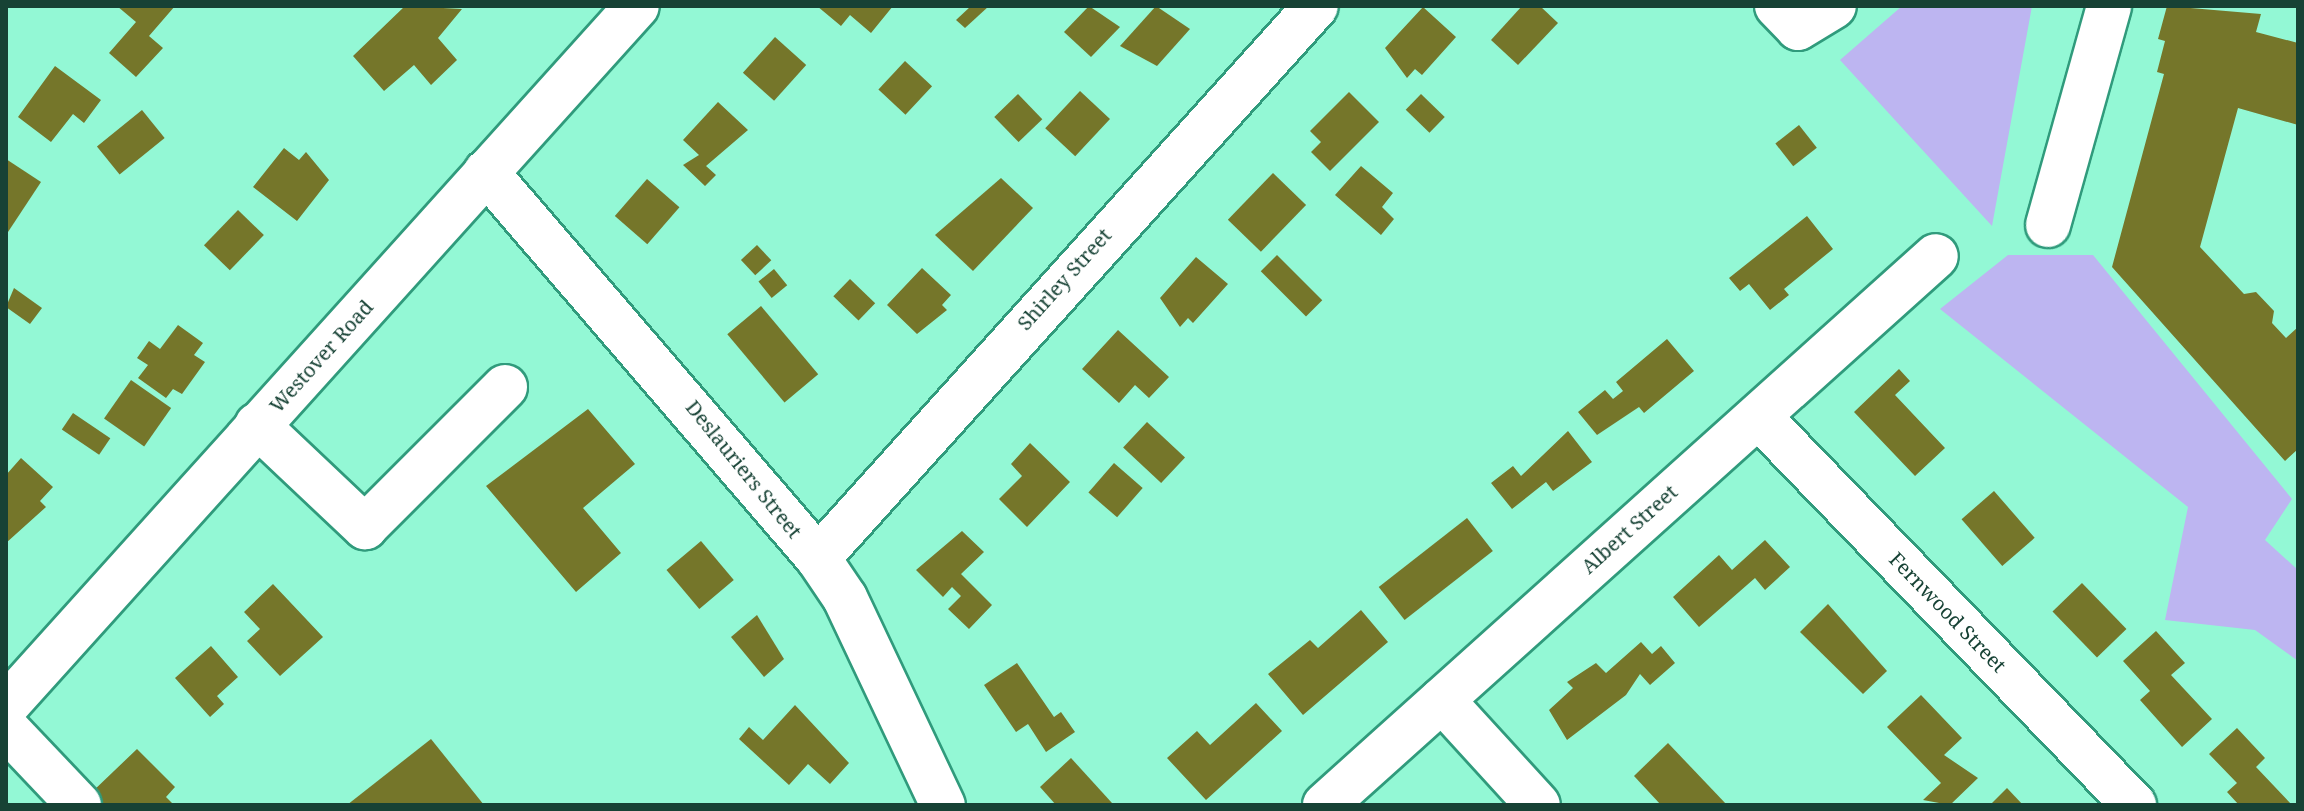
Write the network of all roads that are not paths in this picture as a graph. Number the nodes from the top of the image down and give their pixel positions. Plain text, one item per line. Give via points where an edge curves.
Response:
1 (637, 6) edge
2 (1316, 6) edge
3 (2109, 6) edge
4 (486, 172) junction
5 (2048, 225) dead end
6 (1936, 256) dead end
7 (505, 387) dead end
8 (1761, 419) junction
9 (257, 425) junction
10 (818, 558) junction
11 (1442, 700) junction
12 (6, 706) edge
13 (6, 728) edge
14 (79, 805) edge
15 (943, 805) edge
16 (1325, 805) edge
17 (1538, 805) edge
18 (2134, 805) edge

1 - 4 street, Westover Road
2 - 10 street, Shirley Street
3 - 5 street
4 - 9 street, Westover Road
4 - 10 street, Deslauriers Street
6 - 8 street, Albert Street
7 - 9 street via 365,527
8 - 11 street, Albert Street via 1650,508
8 - 18 street, Fernwood Street
9 - 12 street, Westover Road
10 - 15 street, Deslauriers Street via 845,598
11 - 16 street, Albert Street
11 - 17 street
13 - 14 street

